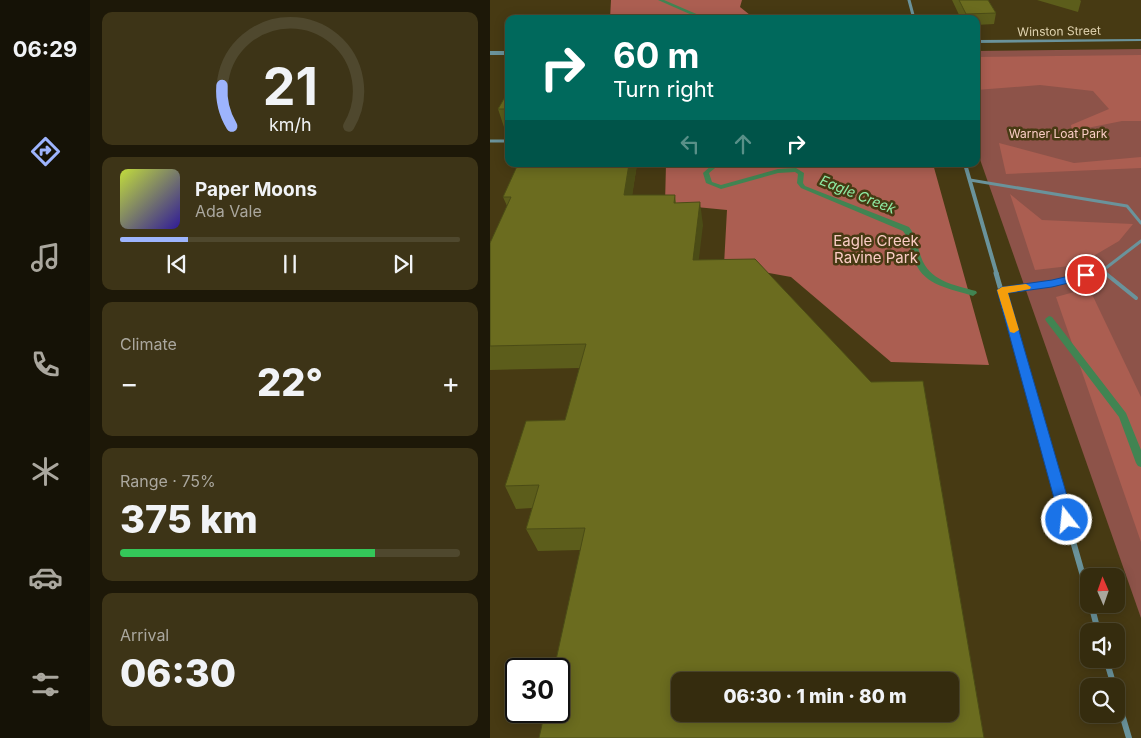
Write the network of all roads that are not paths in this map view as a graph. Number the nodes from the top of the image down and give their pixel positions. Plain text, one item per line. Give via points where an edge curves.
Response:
1 (909, 0) edge
2 (913, 15) dead end
3 (1141, 40) edge
4 (980, 42) edge
5 (490, 53) edge
6 (505, 53) edge
7 (490, 141) edge
8 (505, 141) edge
9 (966, 167) edge
10 (970, 180) junction
11 (1141, 223) edge
12 (1141, 241) edge
13 (1102, 271) junction
14 (1002, 290) junction
15 (1136, 298) dead end
16 (1081, 568) edge
17 (1124, 723) edge
18 (1128, 738) edge

1 - 2 street
3 - 4 street, Winston Street
5 - 6 street
7 - 8 lane
9 - 10 street
10 - 11 lane via 1127,206
10 - 14 street
12 - 13 lane
13 - 14 lane
13 - 15 lane
14 - 16 street
17 - 18 street

